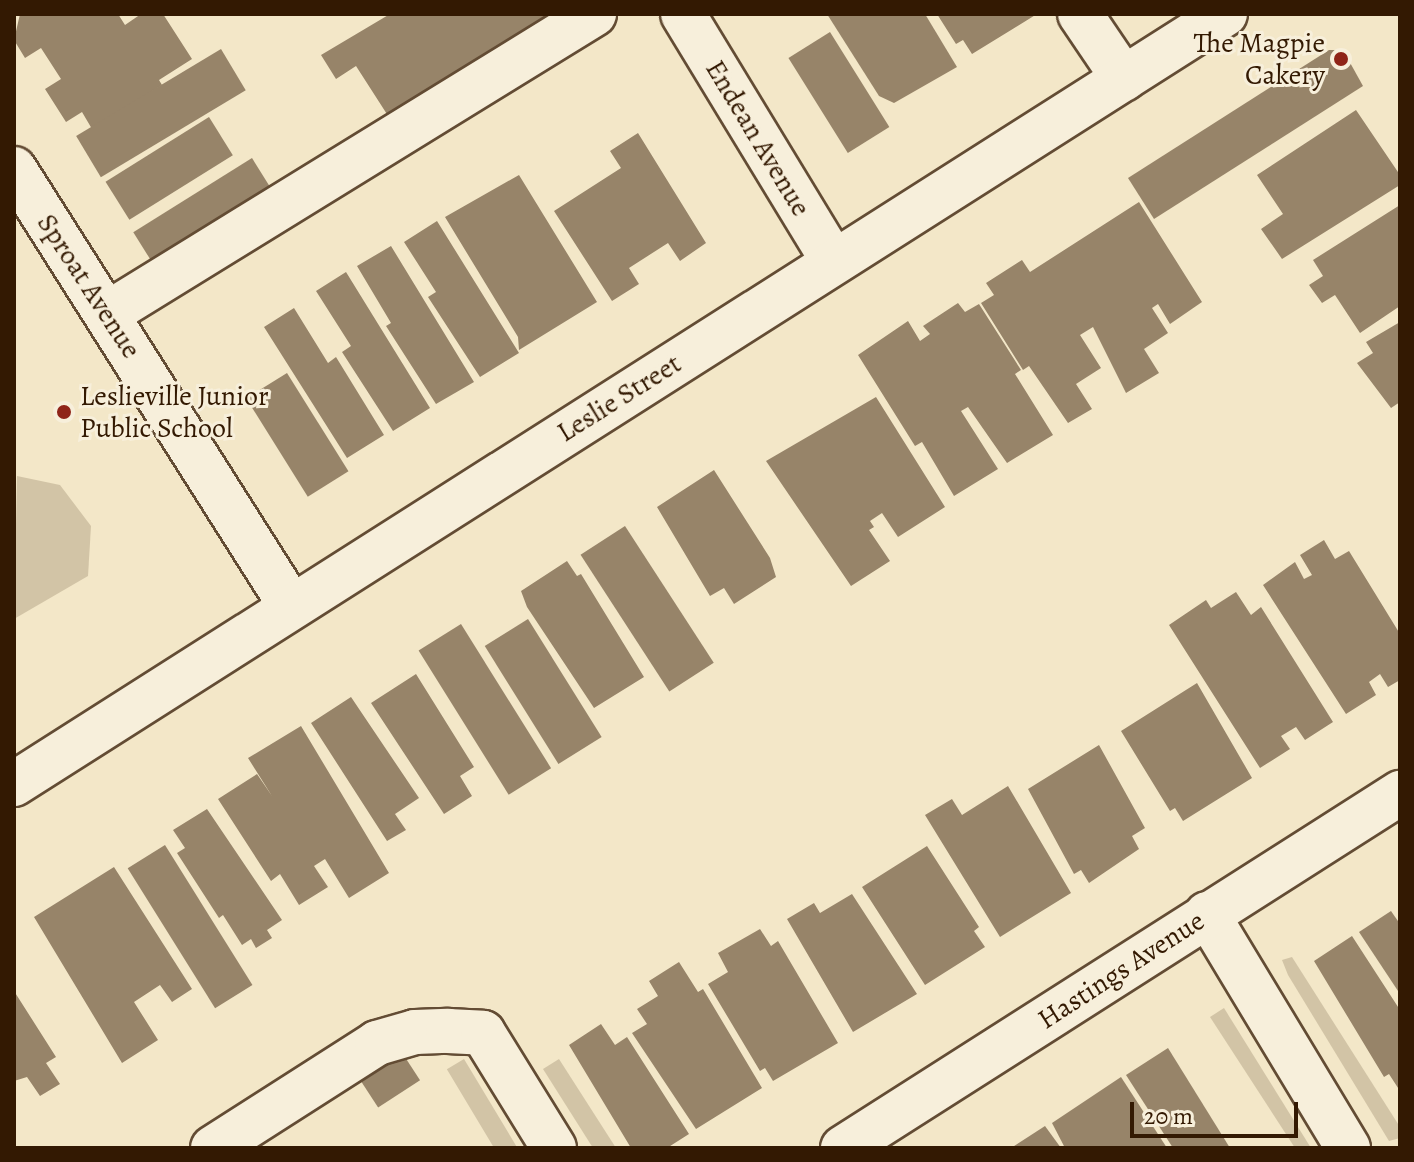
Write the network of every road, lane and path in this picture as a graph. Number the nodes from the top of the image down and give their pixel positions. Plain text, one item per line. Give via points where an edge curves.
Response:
1 (594, 14) edge
2 (683, 14) edge
3 (1080, 14) edge
4 (1225, 14) edge
5 (1124, 79) junction
6 (14, 169) edge
7 (834, 262) junction
8 (107, 314) junction
9 (291, 606) junction
10 (14, 784) edge
11 (1400, 793) edge
12 (1207, 914) junction
13 (213, 1148) edge
14 (554, 1148) edge
15 (843, 1148) edge
16 (1348, 1148) edge

1 - 8 street
2 - 7 street, Endean Avenue
3 - 5 street
4 - 5 street, Leslie Street
5 - 7 street, Leslie Street
6 - 8 street, Sproat Avenue
7 - 9 street, Leslie Street
8 - 9 street, Sproat Avenue
9 - 10 street, Leslie Street
11 - 12 street, Hastings Avenue
12 - 15 street, Hastings Avenue
12 - 16 street
13 - 14 street via 377,1043 415,1032 483,1033

